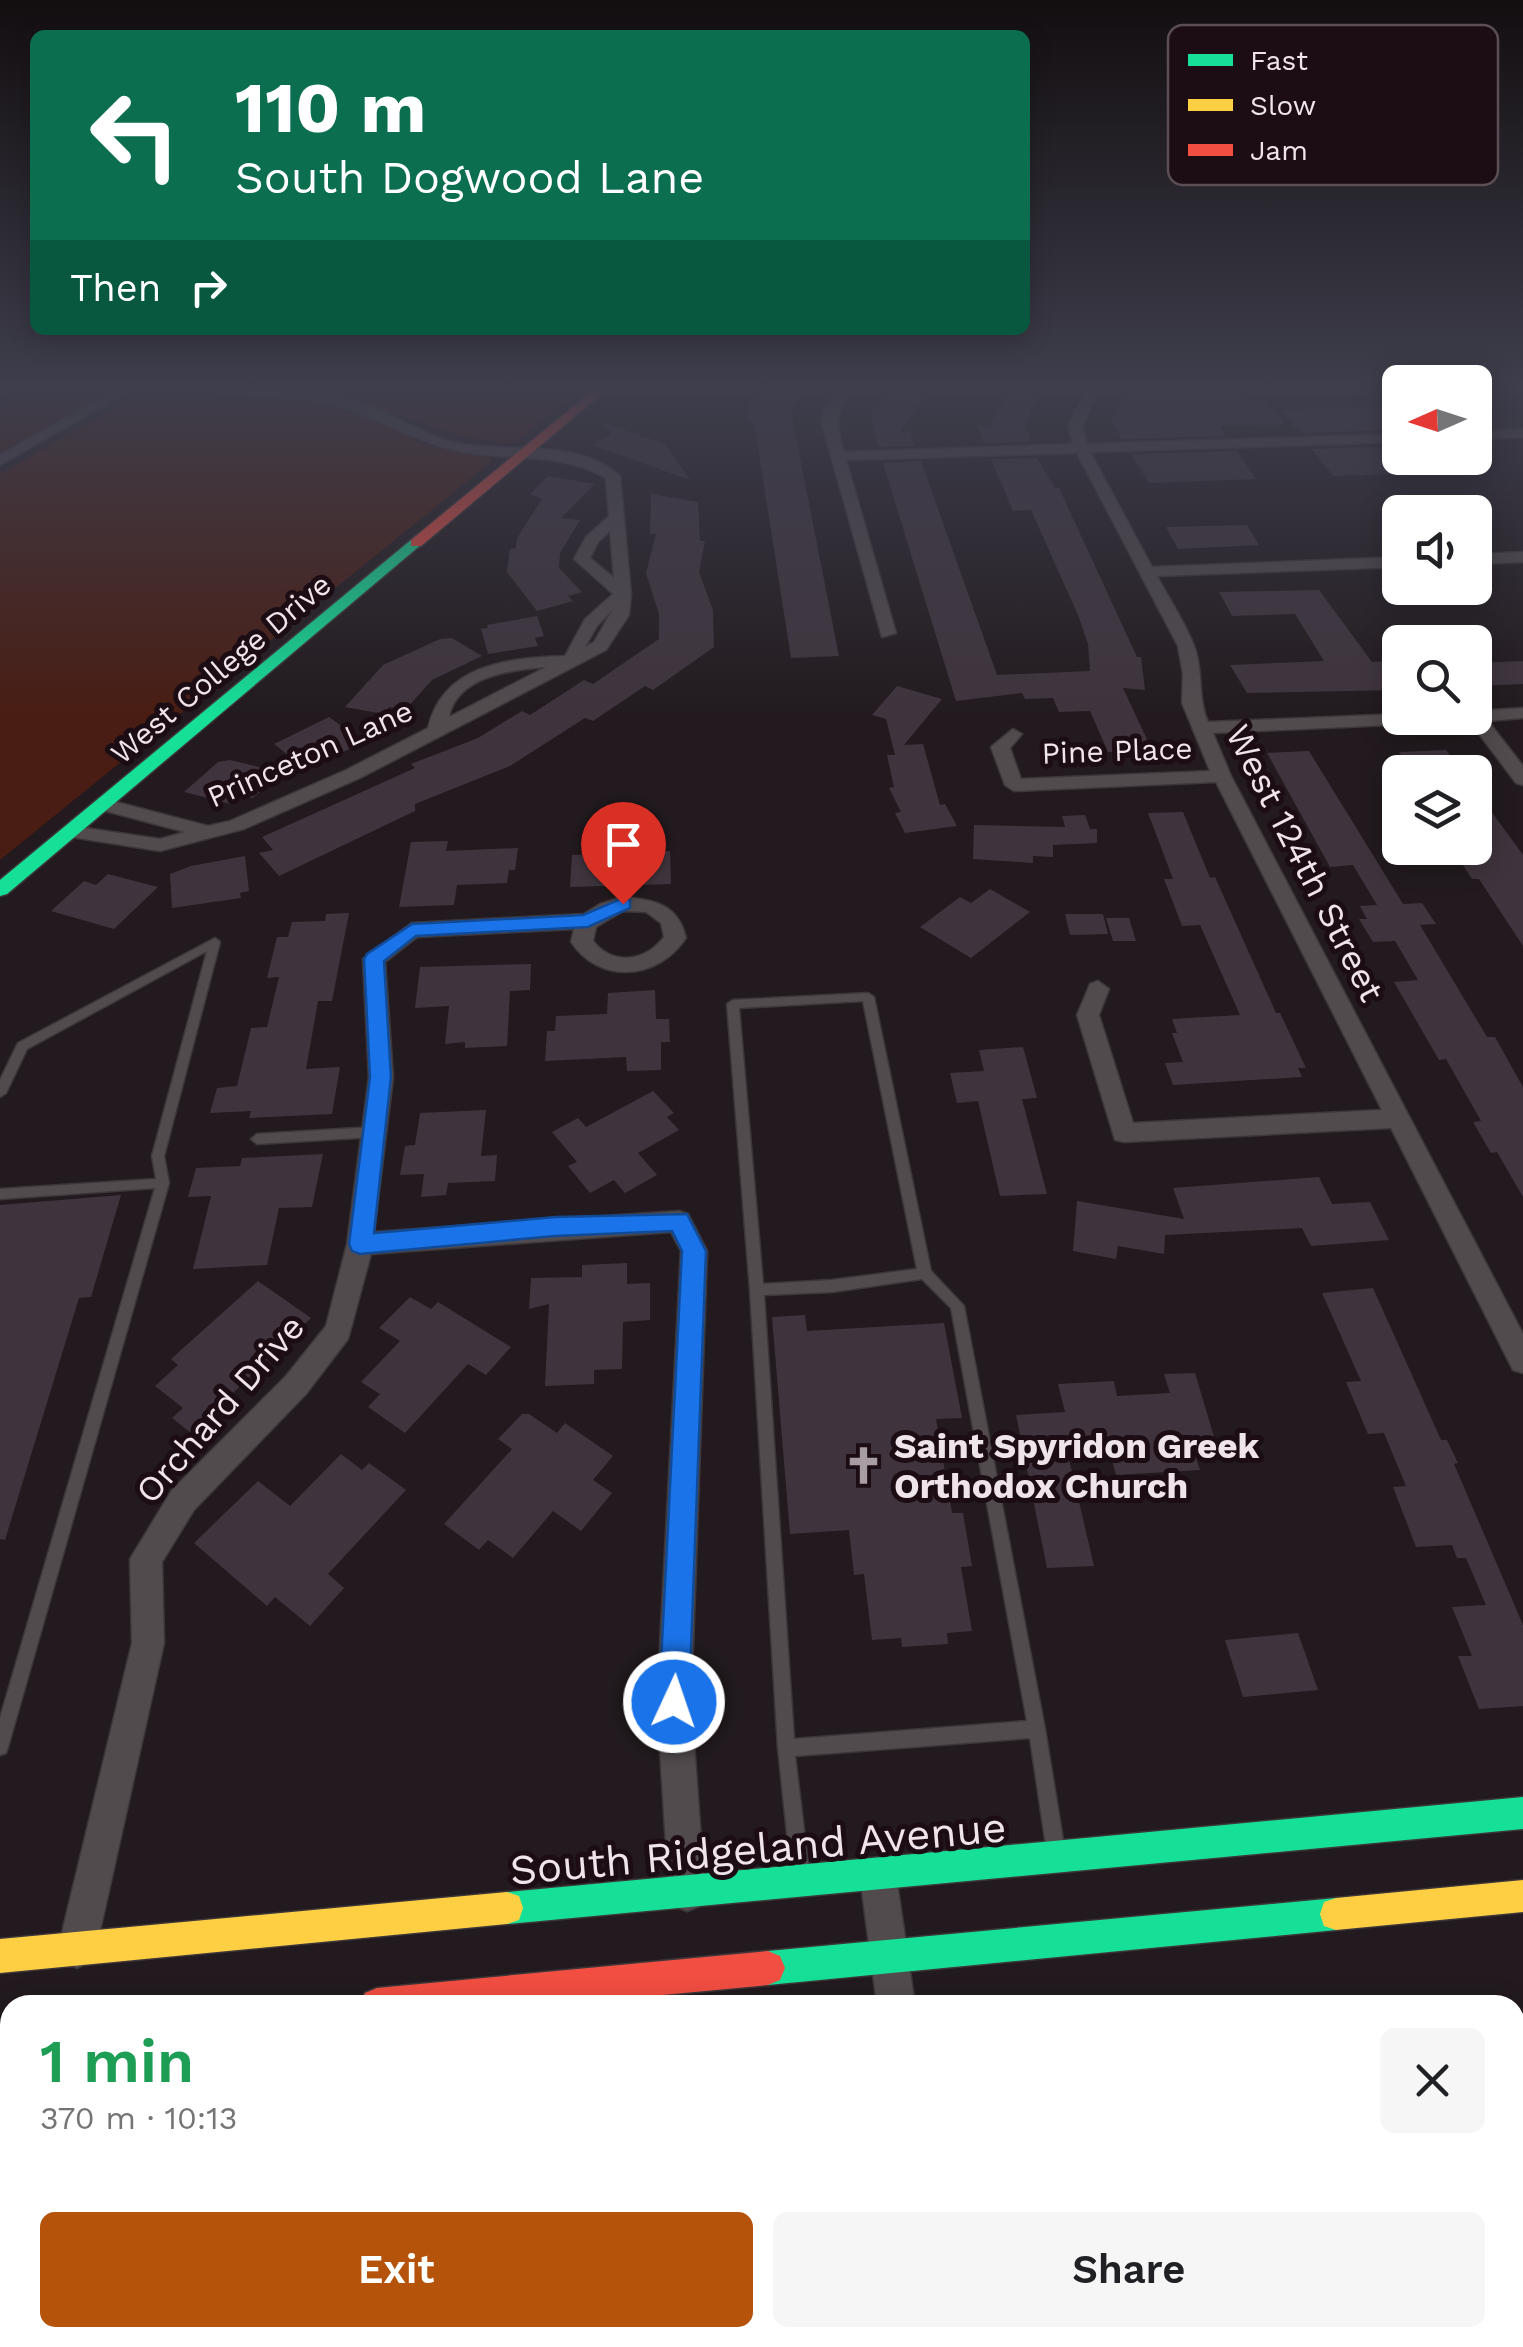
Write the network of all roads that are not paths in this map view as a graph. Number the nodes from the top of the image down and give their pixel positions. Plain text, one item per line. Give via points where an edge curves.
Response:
1 (474, 497) edge
2 (615, 497) edge
3 (851, 497) edge
4 (1106, 497) edge
5 (617, 517) junction
6 (1523, 557) edge
7 (1492, 558) edge
8 (1382, 563) edge
9 (1145, 572) junction
10 (623, 594) junction
11 (888, 633) dead end
12 (572, 661) junction
13 (1523, 714) edge
14 (1492, 715) edge
15 (1382, 720) edge
16 (1201, 728) junction
17 (438, 730) junction
18 (1013, 734) dead end
19 (1489, 735) edge
20 (1222, 776) junction
21 (1523, 780) edge
22 (105, 805) junction
23 (72, 832) junction
24 (206, 832) junction
25 (0, 890) edge
26 (588, 921) dead end
27 (1098, 990) dead end
28 (0, 1094) edge
29 (1400, 1118) junction
30 (374, 1132) junction
31 (257, 1139) dead end
32 (164, 1183) junction
33 (0, 1194) edge
34 (360, 1244) junction
35 (925, 1273) junction
36 (757, 1290) junction
37 (1523, 1361) edge
38 (1037, 1729) junction
39 (0, 1747) edge
40 (786, 1748) junction
41 (1523, 1813) edge
42 (1057, 1858) junction
43 (878, 1876) junction
44 (801, 1882) junction
45 (687, 1892) junction
46 (1523, 1896) edge
47 (77, 1949) junction
48 (0, 1956) edge
49 (890, 1956) junction
50 (482, 1995) edge
51 (895, 1995) edge

1 - 22 main road, West College Drive
2 - 5 street, Princeton Lane
3 - 11 street
4 - 9 street, West 124th Street
5 - 10 street, Princeton Lane
5 - 10 street via 590,540 582,559
6 - 7 street
8 - 9 street
9 - 16 street, West 124th Street via 1186,646 1191,704
10 - 12 street, Princeton Lane via 614,631
12 - 17 street, Princeton Lane
12 - 17 street, Princeton Lane via 514,662 479,676 448,695
13 - 14 street
15 - 16 street
16 - 20 street, West 124th Street
17 - 24 street, Princeton Lane via 237,825
18 - 20 street, Pine Place via 1000,748 1014,785
19 - 21 street
20 - 29 street, West 124th Street
22 - 23 main road, West College Drive
22 - 24 street, Princeton Lane
23 - 24 street, Princeton Lane via 160,844
23 - 25 main road, West College Drive
26 - 30 street, Orchard Drive via 412,930 374,959 380,1077
27 - 29 street via 1088,1016 1124,1132
28 - 32 lane via 22,1046 215,942 158,1156
29 - 37 street, West 124th Street
30 - 31 lane
30 - 34 street, Orchard Drive
32 - 33 lane
32 - 39 lane
34 - 45 street via 678,1221 694,1251 674,1702
34 - 47 street, Orchard Drive via 338,1331 296,1385 182,1500 146,1559 148,1643
35 - 36 lane
35 - 36 lane via 868,998 733,1004
35 - 38 lane via 957,1306
36 - 40 lane
38 - 40 lane
38 - 42 lane
40 - 44 lane
41 - 42 main road, South Ridgeland Avenue
42 - 43 main road, South Ridgeland Avenue
43 - 44 main road, South Ridgeland Avenue
43 - 49 street
44 - 45 main road, South Ridgeland Avenue
45 - 47 main road, South Ridgeland Avenue
46 - 49 main road
47 - 48 main road, South Ridgeland Avenue
49 - 50 main road
49 - 51 street

